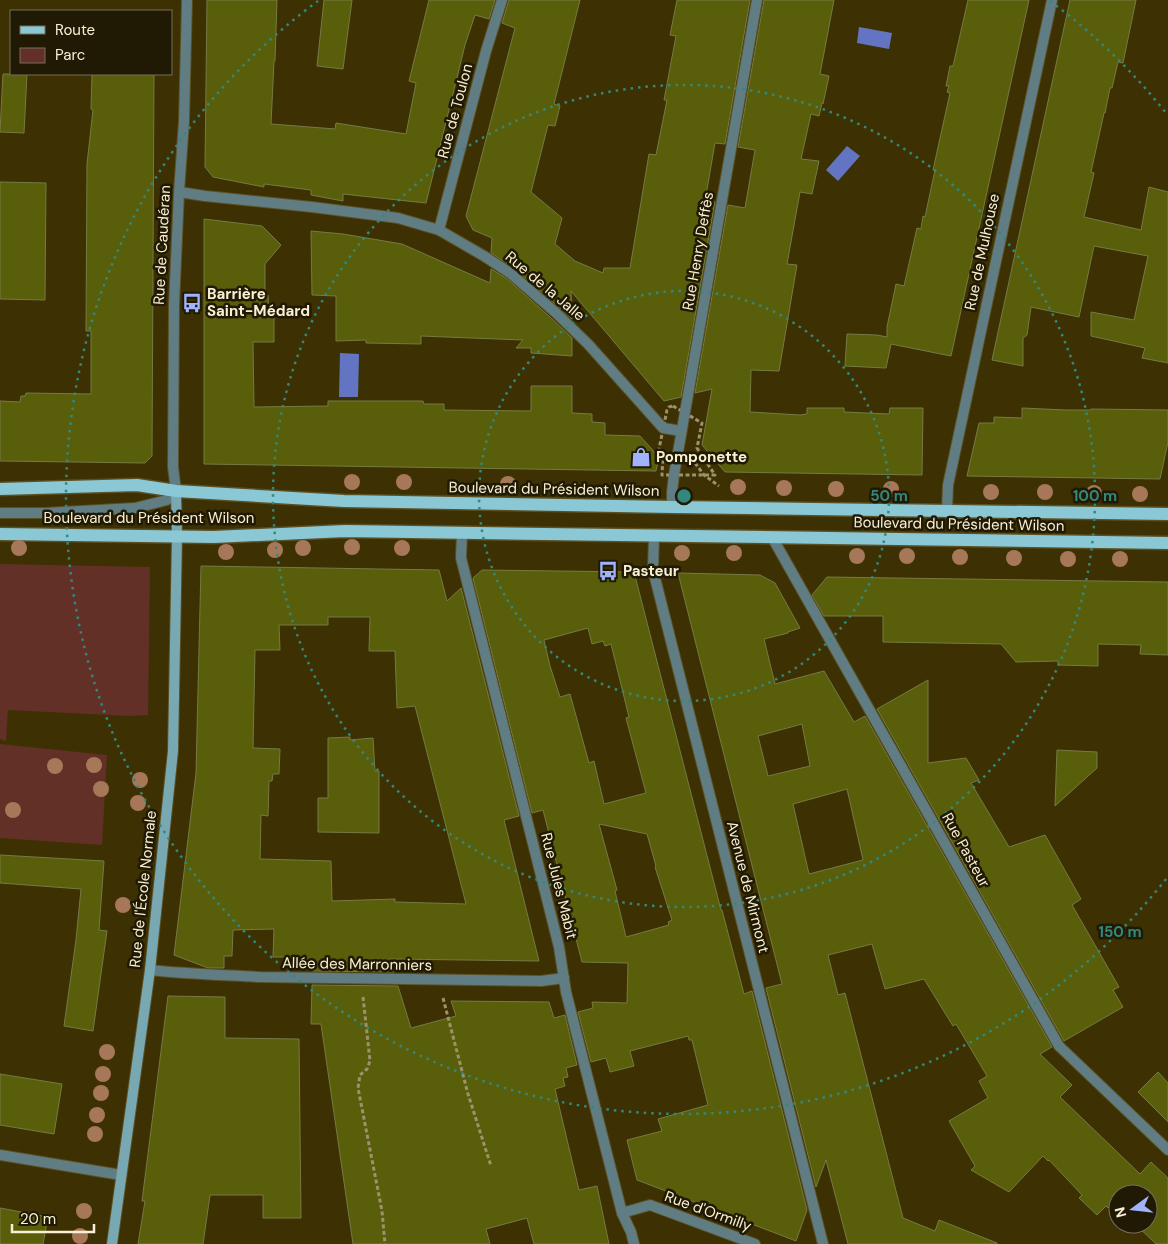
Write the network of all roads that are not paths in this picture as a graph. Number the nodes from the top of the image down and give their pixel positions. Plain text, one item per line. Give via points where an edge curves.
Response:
1 (187, 0) edge
2 (502, 0) edge
3 (757, 0) edge
4 (1052, 0) edge
5 (179, 192) junction
6 (439, 230) junction
7 (681, 431) junction
8 (0, 489) edge
9 (176, 491) junction
10 (672, 508) junction
11 (947, 511) junction
12 (0, 513) edge
13 (1168, 514) edge
14 (462, 533) junction
15 (0, 534) edge
16 (177, 536) junction
17 (654, 536) junction
18 (772, 537) junction
19 (1168, 543) edge
20 (150, 970) junction
21 (564, 978) junction
22 (1168, 1150) edge
23 (0, 1155) edge
24 (122, 1175) junction
25 (622, 1213) junction
26 (112, 1244) edge
27 (634, 1244) edge
28 (754, 1244) edge
29 (823, 1244) edge

1 - 5 street, Rue de Caudéran
2 - 6 street, Rue de Toulon
3 - 7 street, Rue Henry Deffès
4 - 11 street, Rue de Mulhouse via 948,485
5 - 6 street, Rue de la Jalle via 398,218
5 - 9 street, Rue de Caudéran via 174,305 173,467
6 - 7 street, Rue de la Jalle via 510,273 588,344 663,428
7 - 10 street, Rue Henry Deffès
8 - 9 main road, Boulevard du Président Wilson via 137,485
9 - 10 main road, Boulevard du Président Wilson via 344,501
9 - 12 street via 167,500 135,508 45,514
9 - 16 main road, Rue de l'École Normale
10 - 11 main road, Boulevard du Président Wilson
11 - 13 main road, Boulevard du Président Wilson
14 - 16 main road, Boulevard du Président Wilson via 344,531
14 - 17 main road, Boulevard du Président Wilson
14 - 21 street, Rue Jules Mabit via 460,558 559,947
15 - 16 main road, Boulevard du Président Wilson
16 - 20 main road, Rue de l'École Normale via 173,751
17 - 18 main road, Boulevard du Président Wilson
17 - 29 street, Avenue de Mirmont via 653,570
18 - 19 main road, Boulevard du Président Wilson
18 - 22 street, Rue Pasteur via 1059,1046
20 - 21 street, Allée des Marronniers via 362,979 541,982
20 - 24 main road, Rue de l'École Normale
21 - 25 street, Rue Jules Mabit
23 - 24 street
24 - 26 main road, Rue de l'École Normale
25 - 27 street, Rue Jules Mabit
25 - 28 street, Rue d'Ormilly via 650,1205

